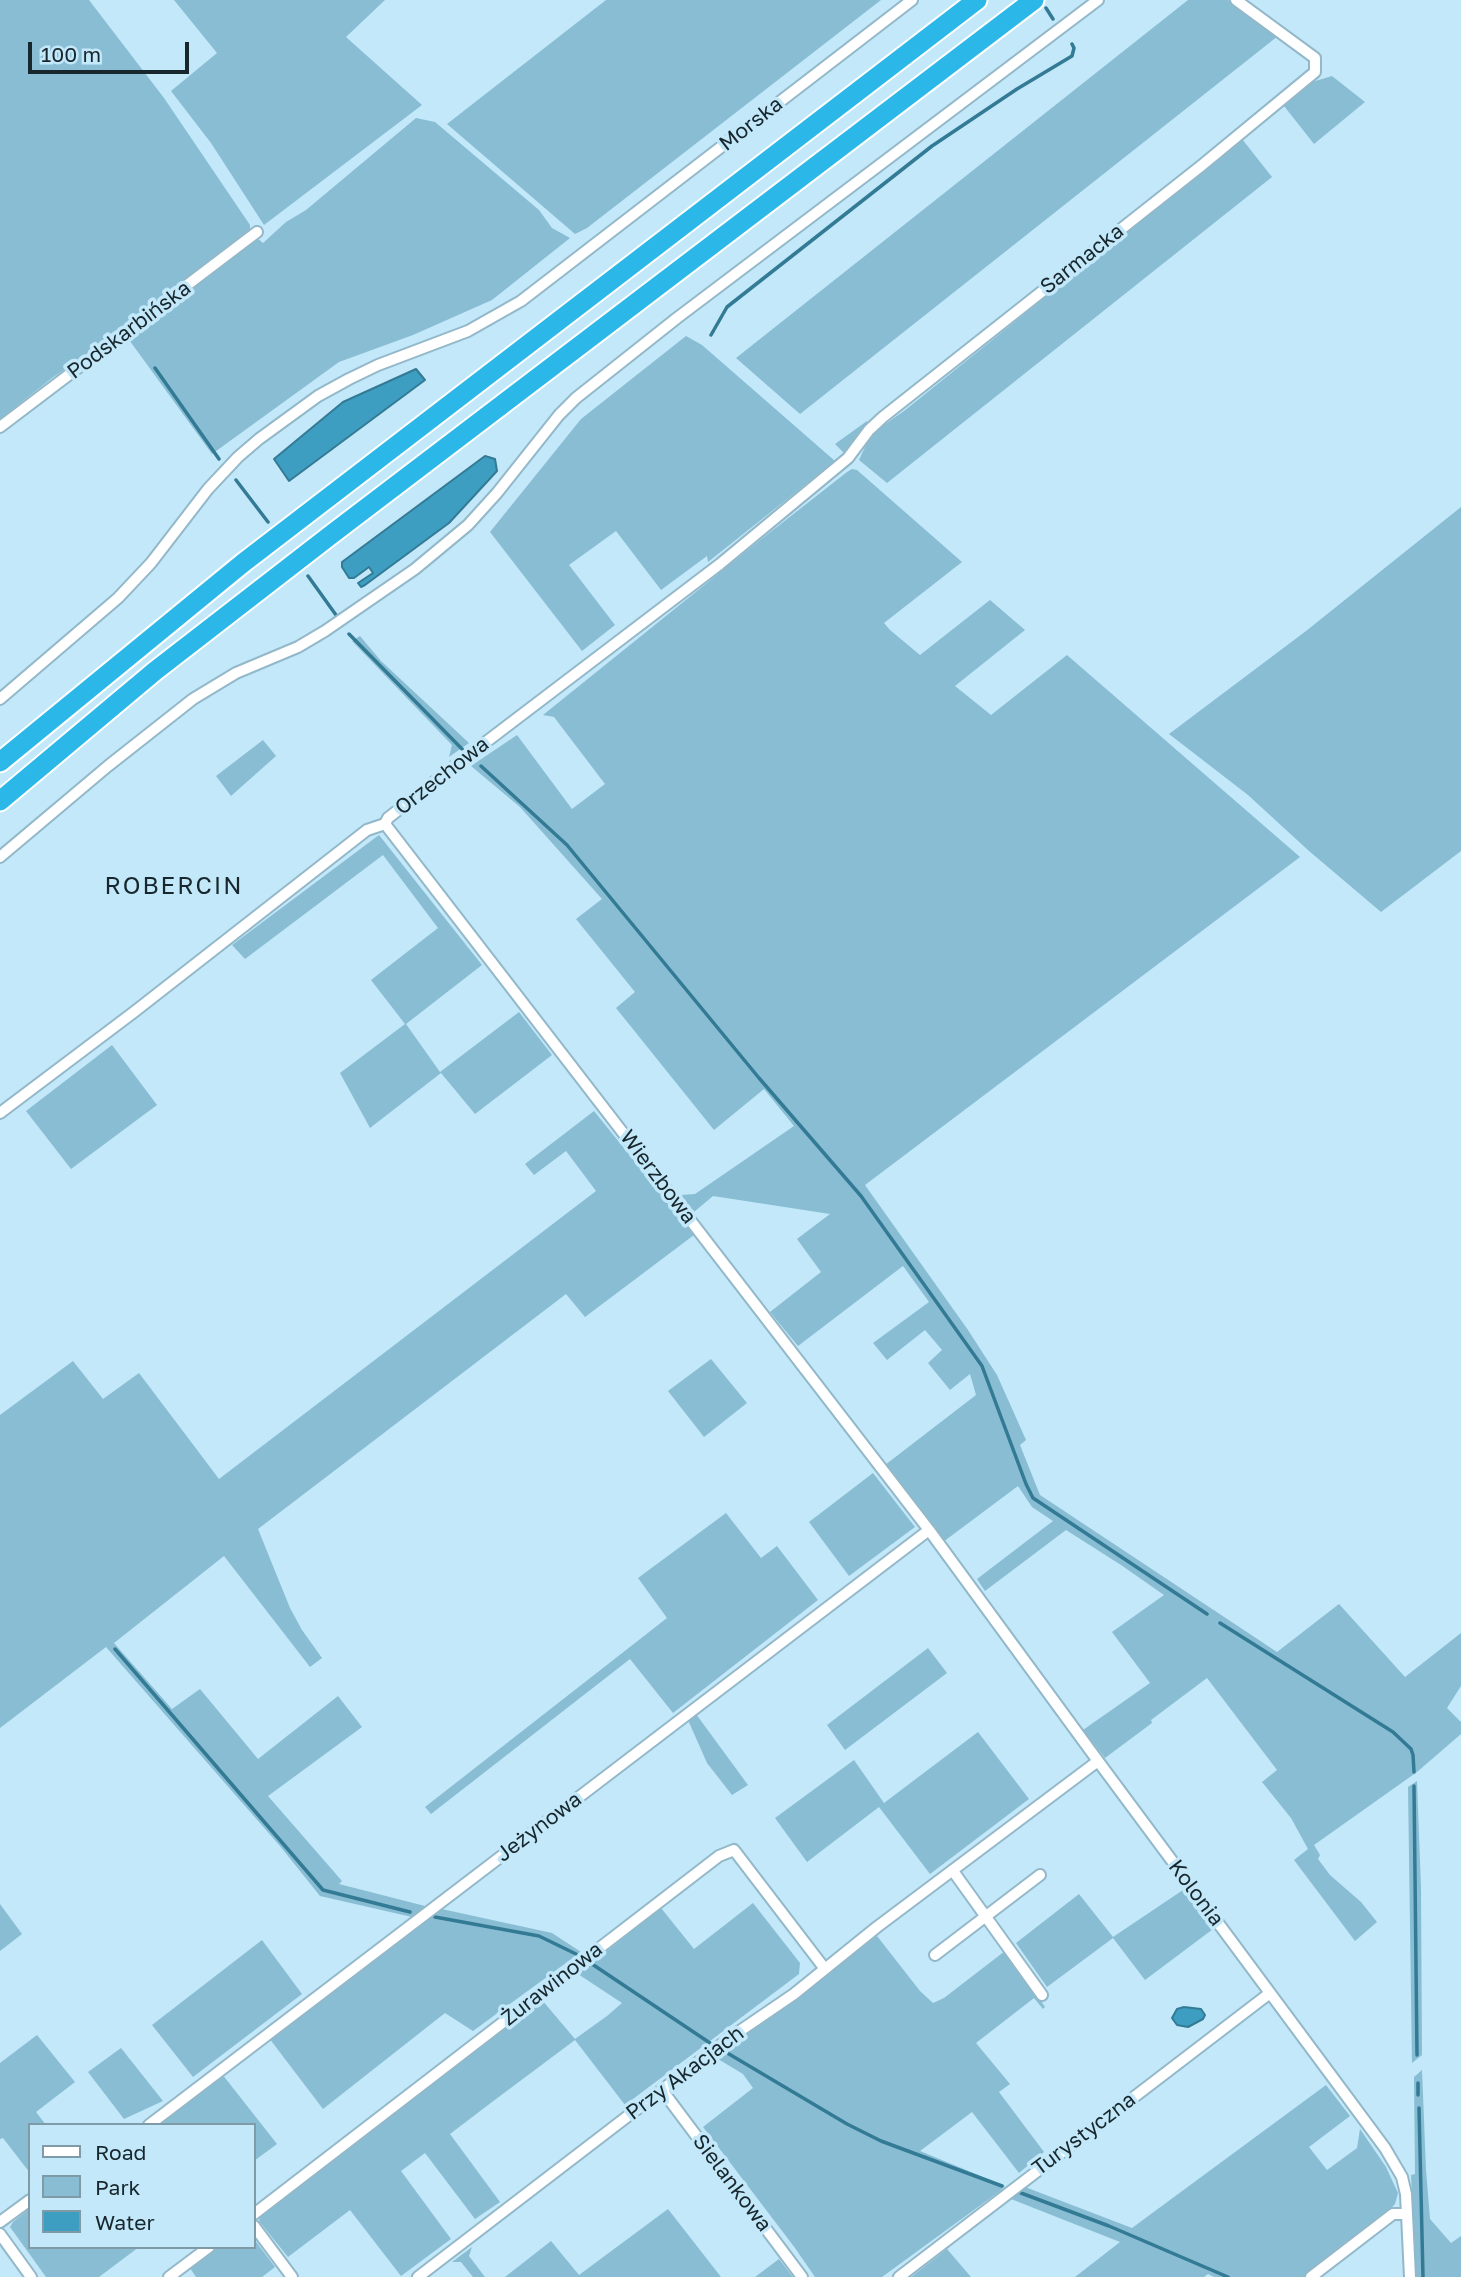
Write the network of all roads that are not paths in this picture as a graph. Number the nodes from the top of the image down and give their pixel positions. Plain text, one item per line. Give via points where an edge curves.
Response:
1 (912, 0) edge
2 (977, 0) edge
3 (1034, 0) edge
4 (1098, 0) edge
5 (1236, 0) edge
6 (257, 232) dead end
7 (0, 427) edge
8 (848, 458) joint
9 (0, 699) edge
10 (0, 762) edge
11 (0, 801) edge
12 (385, 824) junction
13 (0, 857) edge
14 (0, 1113) edge
15 (929, 1530) junction
16 (1098, 1761) junction
17 (953, 1871) junction
18 (1040, 1875) dead end
19 (985, 1916) junction
20 (935, 1955) dead end
21 (824, 1969) junction
22 (1270, 1993) junction
23 (1042, 1995) dead end
24 (662, 2090) junction
25 (152, 2123) edge
26 (28, 2201) edge
27 (256, 2212) edge
28 (1407, 2214) junction
29 (0, 2222) edge
30 (256, 2229) edge
31 (0, 2234) edge
32 (206, 2249) edge
33 (31, 2277) edge
34 (169, 2277) edge
35 (292, 2277) edge
36 (418, 2277) edge
37 (802, 2277) edge
38 (899, 2277) edge
39 (1311, 2277) edge
40 (1410, 2277) edge

1 - 9 street, Morska via 521,301 458,335 349,379 259,439 208,489 127,589
2 - 10 highway via 243,563
3 - 11 highway via 311,550 155,671
4 - 13 street via 576,398 468,525 415,569 298,647 236,673 193,699
5 - 8 street, Sarmacka via 1315,58 1315,72 883,416
6 - 7 street, Podskarbińska
8 - 12 street, Orzechowa via 720,564
12 - 14 street, Orzechowa via 367,830
12 - 15 street, Wierzbowa
15 - 16 street, Kolonia
15 - 25 street, Jeżynowa
16 - 17 street, Przy Akacjach
16 - 22 street, Kolonia
17 - 19 street
17 - 21 street, Przy Akacjach
18 - 19 street
19 - 20 street
19 - 23 street
21 - 24 street, Przy Akacjach
21 - 27 street, Żurawinowa via 734,1850 719,1856
22 - 28 street, Kolonia via 1396,2164
22 - 38 street, Turystyczna
24 - 36 street, Przy Akacjach
24 - 37 street, Sielankowa
26 - 29 street
28 - 39 street via 1393,2214
28 - 40 street, Kolonia
30 - 35 street
31 - 33 street
32 - 34 street

